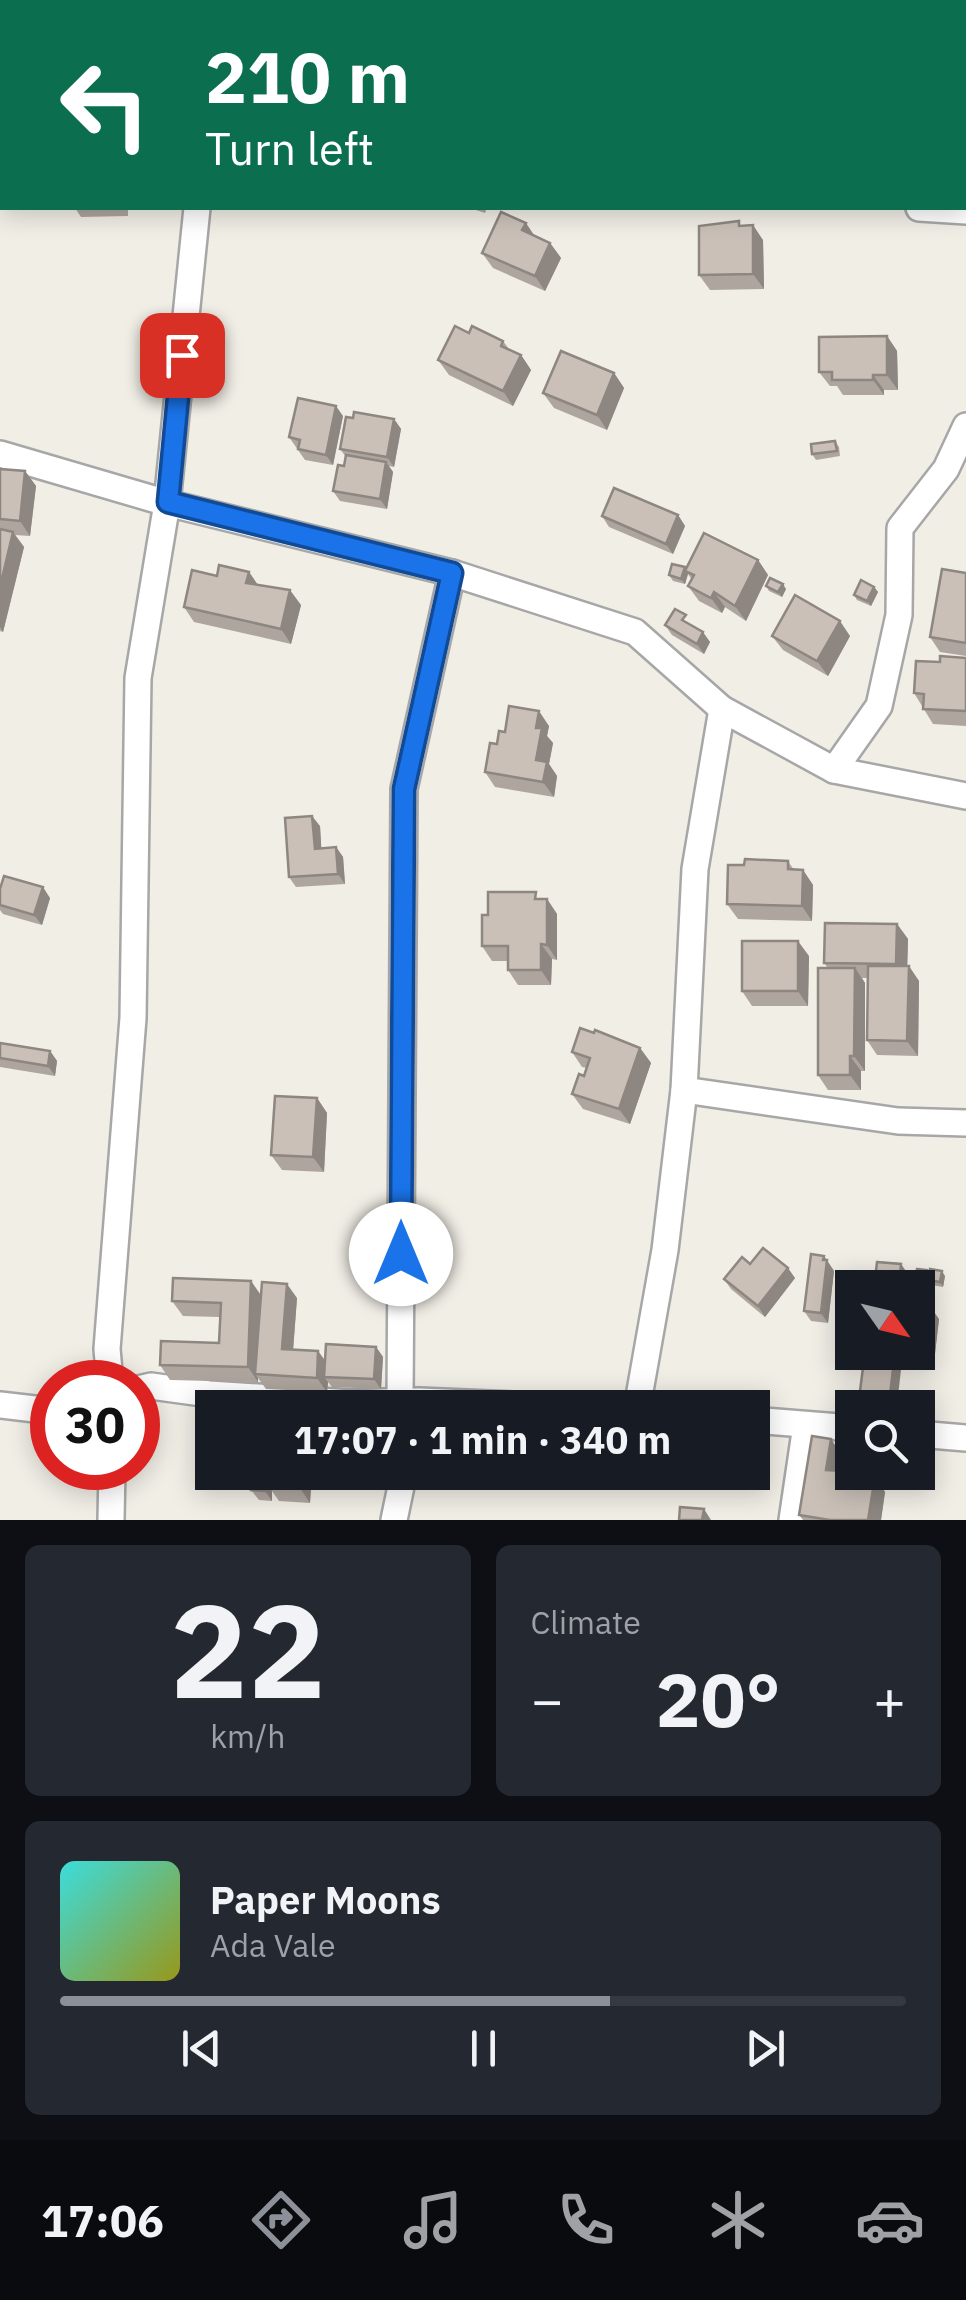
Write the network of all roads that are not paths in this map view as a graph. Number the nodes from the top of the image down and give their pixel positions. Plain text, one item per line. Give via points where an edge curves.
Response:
1 (197, 210) edge
2 (966, 426) edge
3 (0, 454) edge
4 (168, 502) junction
5 (452, 573) junction
6 (722, 709) junction
7 (834, 770) junction
8 (966, 796) edge
9 (684, 1090) junction
10 (966, 1124) edge
11 (108, 1360) edge
12 (160, 1387) edge
13 (412, 1390) edge
14 (639, 1390) edge
15 (195, 1392) edge
16 (0, 1405) edge
17 (30, 1408) edge
18 (770, 1421) edge
19 (806, 1424) junction
20 (835, 1427) edge
21 (935, 1435) edge
22 (966, 1438) edge
23 (112, 1490) edge
24 (400, 1490) edge
25 (111, 1520) edge
26 (394, 1520) edge
27 (792, 1520) edge

1 - 4 street
2 - 7 street via 946,469 900,528 899,615 880,706
3 - 4 street
4 - 5 street
4 - 11 street via 138,678 133,1018
5 - 6 street via 634,632
5 - 13 street via 404,789
6 - 7 street
6 - 9 street via 695,869
7 - 8 street
9 - 10 street via 898,1121
9 - 14 street
12 - 15 street
16 - 17 street
18 - 19 street
19 - 20 street
19 - 27 street
21 - 22 street
23 - 25 street
24 - 26 street

